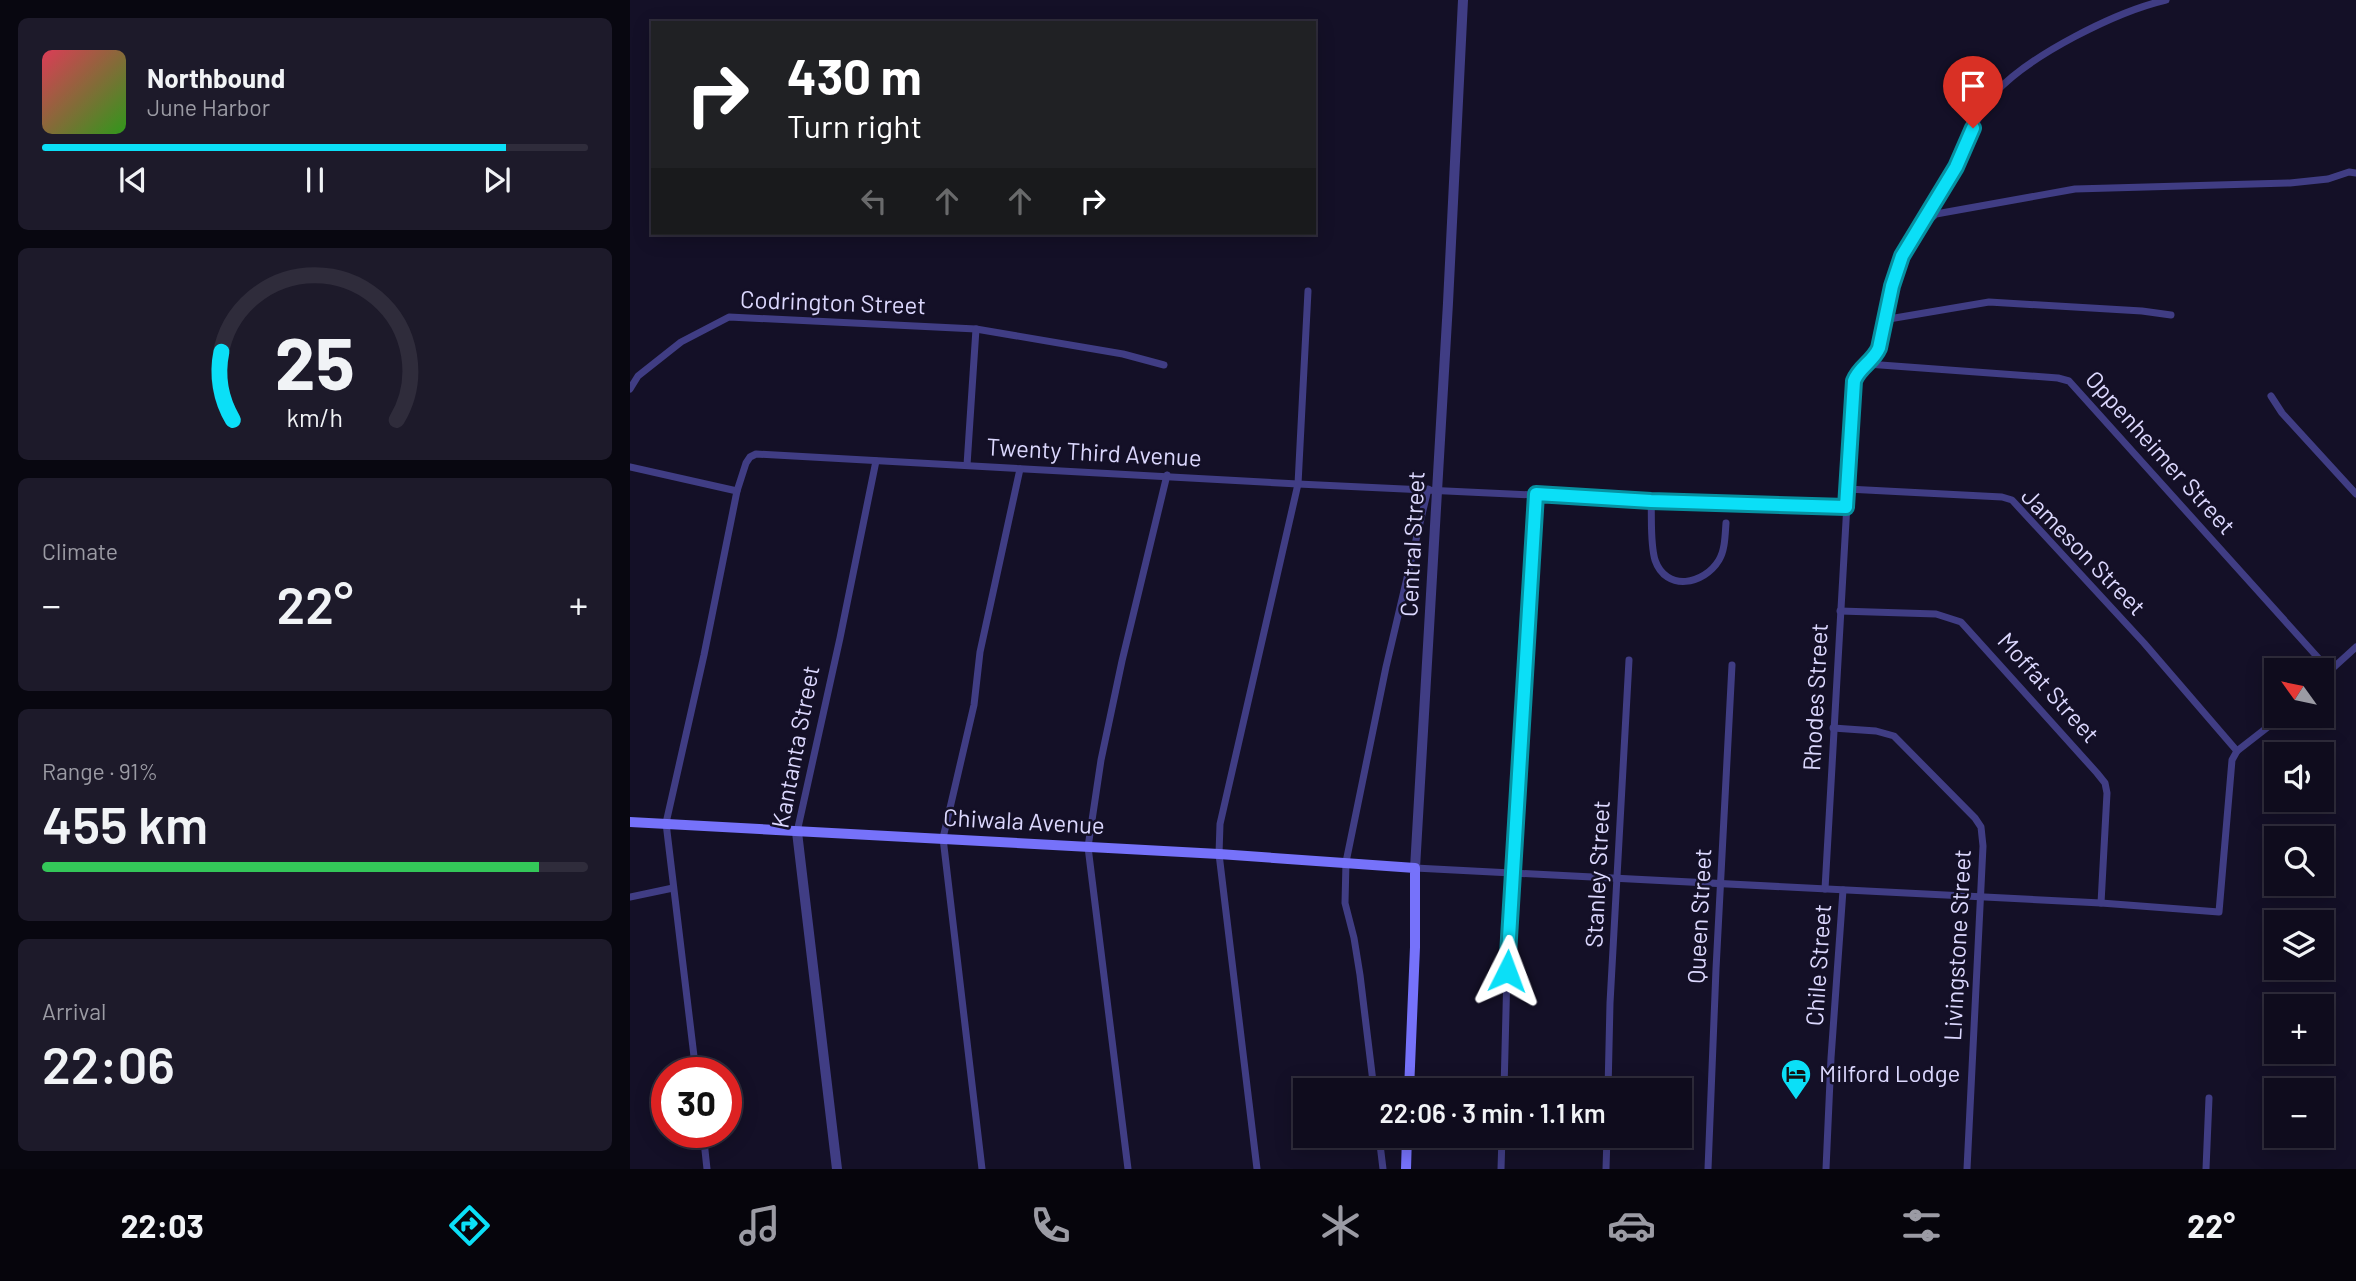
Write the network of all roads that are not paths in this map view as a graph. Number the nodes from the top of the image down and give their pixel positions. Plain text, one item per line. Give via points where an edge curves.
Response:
1 (1463, 0) edge
2 (2166, 0) edge
3 (2356, 173) edge
4 (1916, 231) junction
5 (1308, 291) dead end
6 (2171, 315) dead end
7 (1883, 320) junction
8 (976, 329) junction
9 (1867, 364) junction
10 (1164, 365) dead end
11 (630, 389) edge
12 (2271, 396) dead end
13 (876, 461) junction
14 (967, 465) junction
15 (630, 467) edge
16 (1020, 468) junction
17 (1167, 475) junction
18 (1298, 484) junction
19 (1432, 489) junction
20 (1847, 489) junction
21 (737, 491) junction
22 (1536, 494) junction
23 (2356, 494) edge
24 (1651, 501) junction
25 (1846, 507) junction
26 (1726, 523) dead end
27 (1840, 611) junction
28 (2356, 647) edge
29 (2318, 658) edge
30 (1629, 660) dead end
31 (1732, 665) dead end
32 (2334, 667) edge
33 (1833, 728) junction
34 (2267, 728) edge
35 (2237, 751) junction
36 (630, 822) edge
37 (666, 823) junction
38 (797, 832) junction
39 (943, 838) junction
40 (1088, 847) junction
41 (1219, 854) junction
42 (1346, 862) junction
43 (1415, 868) junction
44 (1512, 873) junction
45 (1617, 878) junction
46 (1721, 885) junction
47 (673, 888) junction
48 (1825, 889) junction
49 (1843, 890) junction
50 (630, 897) edge
51 (1979, 897) junction
52 (2101, 903) junction
53 (694, 1057) edge
54 (1372, 1078) edge
55 (1410, 1078) edge
56 (1504, 1078) edge
57 (1609, 1078) edge
58 (2209, 1098) dead end
59 (705, 1148) edge
60 (1380, 1148) edge
61 (1407, 1148) edge
62 (1502, 1148) edge
63 (1607, 1148) edge
64 (707, 1169) edge
65 (837, 1169) edge
66 (982, 1169) edge
67 (1128, 1169) edge
68 (1256, 1169) edge
69 (1383, 1169) edge
70 (1406, 1169) edge
71 (1501, 1169) edge
72 (1606, 1169) edge
73 (1708, 1169) edge
74 (1826, 1169) edge
75 (1967, 1169) edge
76 (2206, 1169) edge

1 - 19 street, Central Street
2 - 4 street, Rhodes Street via 2107,20 2063,44 1994,94
3 - 4 street via 2290,183 2075,189 1936,214
4 - 7 street, Rhodes Street via 1902,256
5 - 18 street
6 - 7 street via 1989,302
7 - 9 street, Rhodes Street via 1879,348
8 - 10 street, Codrington Street
8 - 11 street, Codrington Street via 729,317 681,342 638,376
8 - 14 street
9 - 20 street, Rhodes Street via 1854,381
9 - 29 street, Oppenheimer Street via 2069,381
12 - 23 street via 2281,413
13 - 14 street, Twenty Third Avenue
13 - 21 street, Twenty Third Avenue via 756,454 746,463
13 - 38 street, Kantanta Street
14 - 16 street, Twenty Third Avenue
15 - 21 street
16 - 17 street, Twenty Third Avenue
16 - 39 street
17 - 18 street, Twenty Third Avenue
17 - 40 street via 1122,661
18 - 19 street, Twenty Third Avenue
18 - 41 street via 1220,824
19 - 22 street, Twenty Third Avenue
19 - 42 street via 1389,654
19 - 43 street, Central Street
20 - 25 street, Rhodes Street
20 - 35 street, Jameson Street via 2012,500
21 - 37 street
22 - 24 street, Twenty Third Avenue
22 - 44 street
24 - 25 street, Twenty Third Avenue
24 - 26 street via 1655,560 1677,580 1700,580 1714,566 1723,552
25 - 27 street, Rhodes Street
27 - 33 street, Rhodes Street
27 - 52 street, Moffat Street via 1947,615 1961,622 2088,762 2105,783 2107,793
28 - 32 street
30 - 45 street, Stanley Street
31 - 46 street, Queen Street
33 - 48 street, Rhodes Street
33 - 51 street, Livingstone Street via 1894,736 1975,818 1982,835
34 - 35 street
35 - 52 street via 2230,770 2220,912
36 - 37 main road, Chiwala Avenue
37 - 38 main road, Chiwala Avenue
37 - 47 street
38 - 39 main road, Chiwala Avenue
38 - 65 street, Kantanta Street
39 - 40 main road, Chiwala Avenue
39 - 66 street
40 - 41 main road, Chiwala Avenue
40 - 67 street
41 - 42 main road, Chiwala Avenue
41 - 68 street
42 - 43 main road, Chiwala Avenue
42 - 54 street via 1345,903 1358,963
43 - 44 street
43 - 55 main road, Central Street
44 - 45 street
44 - 56 street
45 - 46 street
45 - 57 street, Stanley Street
46 - 48 street
46 - 73 street, Queen Street
47 - 50 street
47 - 53 street
48 - 49 street
49 - 51 street
49 - 74 street, Chile Street
51 - 52 street
51 - 75 street, Livingstone Street
58 - 76 street
59 - 64 street
60 - 69 street
61 - 70 main road
62 - 71 street
63 - 72 street

